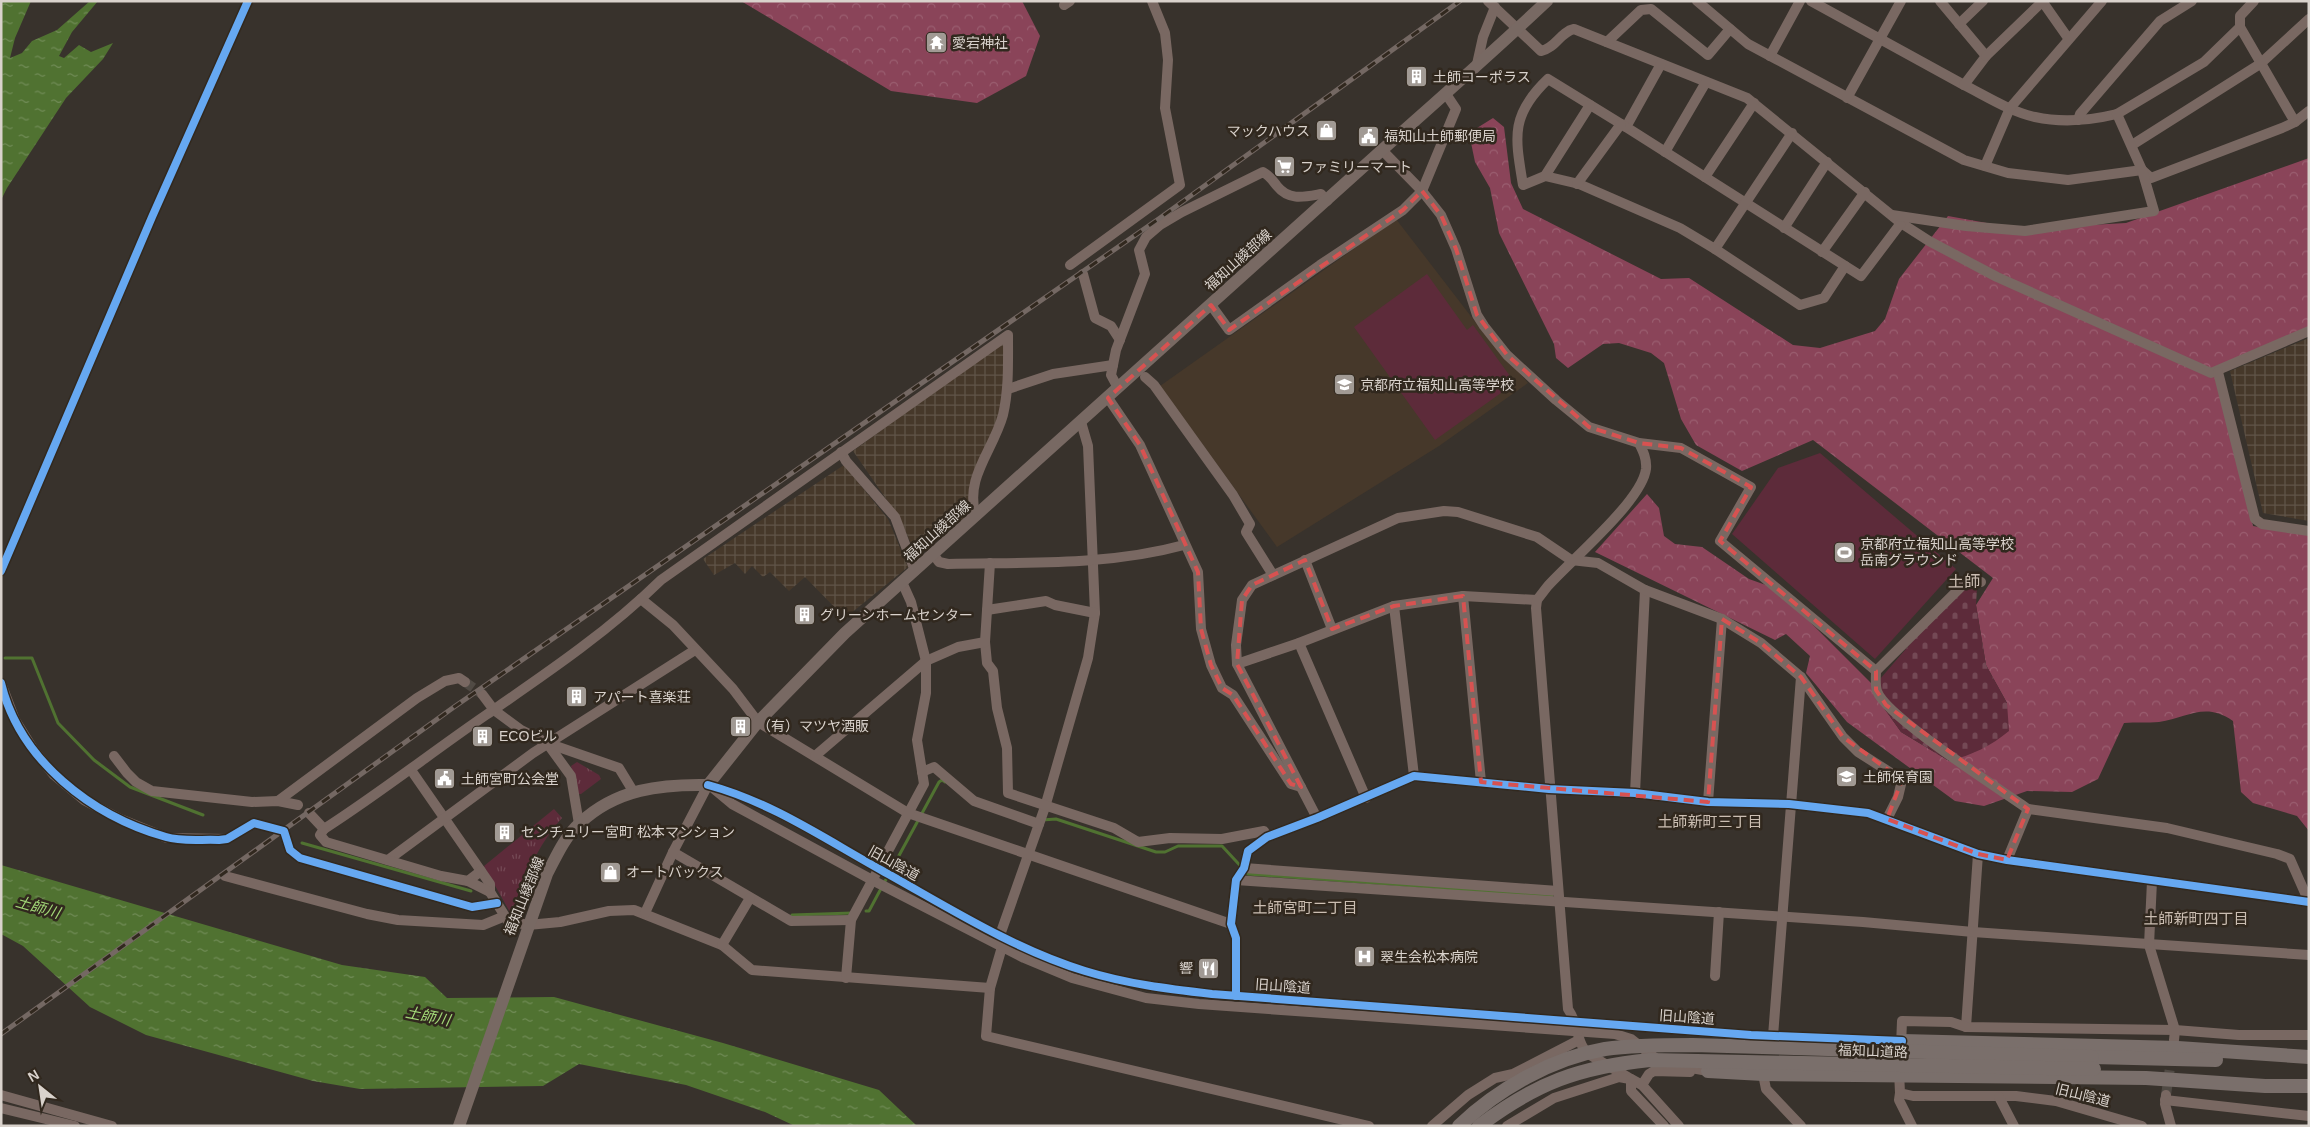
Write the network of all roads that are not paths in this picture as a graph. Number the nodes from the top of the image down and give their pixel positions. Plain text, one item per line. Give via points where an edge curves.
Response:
1 (248, 1) edge
2 (1152, 1) edge
3 (1547, 1) edge
4 (1697, 1) edge
5 (1800, 1) edge
6 (1812, 1) edge
7 (1901, 1) edge
8 (1940, 1) edge
9 (1984, 1) edge
10 (2102, 1) edge
11 (2254, 1) edge
12 (2042, 2) edge
13 (2192, 2) edge
14 (1492, 4) edge
15 (2309, 19) edge
16 (1960, 24) junction
17 (2240, 27) junction
18 (1516, 28) junction
19 (1730, 30) junction
20 (2068, 38) junction
21 (1879, 40) junction
22 (1607, 42) junction
23 (1770, 56) junction
24 (1986, 56) junction
25 (1476, 64) junction
26 (1661, 64) junction
27 (2260, 64) junction
28 (1706, 82) junction
29 (1964, 85) junction
30 (1446, 94) junction
31 (1847, 98) junction
32 (1754, 103) junction
33 (1590, 105) junction
34 (2010, 108) junction
35 (2309, 111) edge
36 (2117, 114) junction
37 (2078, 120) junction
38 (2295, 122) junction
39 (1624, 126) junction
40 (1792, 133) junction
41 (2132, 146) junction
42 (1382, 150) junction
43 (1665, 152) junction
44 (1827, 162) junction
45 (1985, 166) junction
46 (2142, 170) junction
47 (1545, 176) junction
48 (1705, 177) junction
49 (1577, 184) junction
50 (1422, 191) junction
51 (1865, 192) junction
52 (1326, 201) junction
53 (1746, 204) junction
54 (1891, 215) junction
55 (1901, 223) junction
56 (1784, 228) junction
57 (1714, 249) junction
58 (1822, 252) junction
59 (1070, 265) dead end
60 (1845, 266) junction
61 (1084, 274) dead end
62 (1211, 305) junction
63 (2309, 332) edge
64 (1120, 340) junction
65 (1113, 365) junction
66 (2218, 372) junction
67 (1145, 377) dead end
68 (1118, 388) junction
69 (1008, 389) junction
70 (1108, 398) junction
71 (1081, 422) junction
72 (1639, 443) junction
73 (841, 452) junction
74 (976, 516) junction
75 (2309, 531) edge
76 (1184, 545) junction
77 (934, 554) junction
78 (1093, 560) junction
79 (1305, 560) junction
80 (1571, 560) junction
81 (990, 563) junction
82 (1, 571) edge
83 (915, 571) junction
84 (1274, 575) junction
85 (902, 582) junction
86 (1982, 582) dead end
87 (1645, 590) junction
88 (1463, 596) junction
89 (641, 599) junction
90 (1537, 600) junction
91 (1394, 606) junction
92 (987, 610) junction
93 (1095, 613) junction
94 (1722, 619) junction
95 (1332, 629) junction
96 (985, 642) junction
97 (1299, 643) junction
98 (695, 650) junction
99 (926, 661) junction
100 (1237, 664) junction
101 (1876, 672) junction
102 (1800, 677) junction
103 (465, 682) tunnel mouth
104 (1, 683) edge
105 (482, 694) tunnel mouth
106 (494, 710) junction
107 (758, 722) junction
108 (547, 744) junction
109 (114, 756) dead end
110 (815, 756) junction
111 (411, 770) junction
112 (922, 772) junction
113 (1414, 776) junction
114 (1481, 782) junction
115 (708, 786) junction
116 (1301, 787) junction
117 (1549, 789) junction
118 (633, 791) junction
119 (1635, 793) junction
120 (1366, 798) junction
121 (278, 801) junction
122 (1708, 802) junction
123 (1789, 804) junction
124 (298, 805) dead end
125 (1045, 807) junction
126 (2028, 809) junction
127 (309, 813) dead end
128 (908, 813) junction
129 (1317, 818) junction
130 (1887, 819) junction
131 (445, 820) junction
132 (254, 823) dead end
133 (579, 824) junction
134 (1039, 824) junction
135 (324, 829) junction
136 (284, 831) dead end
137 (1267, 837) junction
138 (673, 852) junction
139 (1029, 854) junction
140 (1978, 854) junction
141 (388, 860) junction
142 (2007, 860) junction
143 (1244, 868) junction
144 (879, 869) junction
145 (481, 871) junction
146 (225, 876) dead end
147 (874, 880) junction
148 (1236, 880) junction
149 (468, 881) junction
150 (2152, 881) junction
151 (1558, 891) junction
152 (490, 892) junction
153 (750, 898) junction
154 (2309, 902) edge
155 (497, 903) junction
156 (1560, 903) junction
157 (1720, 912) junction
158 (644, 913) junction
159 (505, 916) junction
160 (1781, 918) junction
161 (851, 920) junction
162 (1231, 924) junction
163 (526, 928) junction
164 (1973, 932) junction
165 (1000, 935) junction
166 (722, 945) junction
167 (2149, 945) junction
168 (1002, 946) junction
169 (2309, 955) edge
170 (1715, 976) dead end
171 (846, 978) junction
172 (990, 988) junction
173 (1236, 996) junction
174 (1576, 1020) junction
175 (1966, 1027) junction
176 (2175, 1030) junction
177 (2309, 1035) edge
178 (1579, 1036) junction
179 (1773, 1036) junction
180 (2174, 1040) dead end
181 (1902, 1041) junction
182 (2309, 1057) edge
183 (2309, 1062) edge
184 (2092, 1063) junction
185 (1708, 1072) junction
186 (1762, 1074) junction
187 (1898, 1076) junction
188 (2309, 1077) edge
189 (1631, 1079) junction
190 (1642, 1085) junction
191 (2309, 1086) edge
192 (1900, 1092) junction
193 (1, 1095) edge
194 (1999, 1097) junction
195 (1, 1108) edge
196 (2309, 1116) edge
197 (75, 1126) edge
198 (112, 1126) edge
199 (459, 1126) edge
200 (1369, 1126) edge
201 (1432, 1126) edge
202 (1459, 1126) edge
203 (1479, 1126) edge
204 (1507, 1126) edge
205 (1664, 1126) edge
206 (1679, 1126) edge
207 (1801, 1126) edge
208 (1912, 1126) edge
209 (2014, 1126) edge
210 (2142, 1126) edge
211 (2171, 1126) edge

1 - 82 street
2 - 59 street via 1165,33 1168,60 1165,108 1180,185
3 - 18 main road, 福知山綾部線
4 - 19 street
5 - 23 street
6 - 21 street
7 - 21 street
8 - 16 street
9 - 16 street
10 - 20 street
11 - 17 street via 2240,16
12 - 20 street
12 - 24 street
13 - 37 street via 2160,21
14 - 18 street
14 - 25 street
15 - 27 street
16 - 24 street
17 - 27 street
17 - 36 street via 2204,62
18 - 22 street via 1541,51 1550,49 1574,29
18 - 25 main road, 福知山綾部線
19 - 22 street via 1708,55 1651,9 1641,10
19 - 23 street
20 - 34 street
21 - 29 street
21 - 31 street
22 - 26 street
23 - 31 street
24 - 29 street
25 - 30 main road, 福知山綾部線
26 - 28 street
26 - 39 street
27 - 38 street
27 - 41 street
28 - 32 street
28 - 43 street
29 - 34 street
30 - 42 main road, 福知山綾部線
30 - 50 street via 1456,109
31 - 45 street via 1964,160
32 - 40 street
32 - 48 street
33 - 39 street
33 - 47 street
33 - 47 street via 1548,79 1533,93 1520,114 1518,139 1523,185
34 - 37 street via 2036,117
34 - 45 street
35 - 38 street
36 - 37 street via 2095,120
36 - 41 street
38 - 46 street via 2151,178
39 - 43 street
39 - 49 street
40 - 44 street
40 - 53 street
41 - 46 street
42 - 50 street
42 - 52 main road, 福知山綾部線
43 - 48 street
44 - 51 street
44 - 56 street
45 - 46 street via 2008,173 2068,180
46 - 54 street via 2154,211 2025,231
47 - 49 street
48 - 53 street
49 - 57 street via 1680,228
50 - 62 street via 1402,210 1229,330
50 - 72 street via 1440,215 1456,249 1477,315 1507,355 1589,427
51 - 54 street
51 - 58 street
52 - 62 main road, 福知山綾部線
52 - 64 street via 1321,194 1287,196 1264,172 1160,225 1146,237 1139,250 1145,274
53 - 56 street
53 - 57 street
54 - 55 street
55 - 60 street via 1861,276
55 - 66 street via 1997,277 2212,373
56 - 58 street
57 - 60 street via 1800,305 1824,298
58 - 60 street
61 - 64 street via 1095,318 1111,326
62 - 68 main road, 福知山綾部線
63 - 66 street
64 - 65 street
65 - 68 street via 1111,375
65 - 69 street via 1052,374
66 - 75 street via 2255,520 2262,524
67 - 84 street via 1233,495 1250,524 1246,532
68 - 70 main road, 福知山綾部線
69 - 73 street via 1008,335
69 - 74 street via 989,453 975,477 971,502
70 - 71 main road, 福知山綾部線
70 - 76 street via 1140,445
71 - 74 main road, 福知山綾部線
71 - 78 street via 1088,446
72 - 80 street via 1646,469 1640,486 1629,504
72 - 101 street via 1681,448 1751,487 1720,541
73 - 83 street via 895,517
73 - 89 street via 662,580
74 - 77 main road, 福知山綾部線
76 - 78 street via 1126,558
76 - 116 street via 1198,572 1201,629 1211,666 1222,688 1233,694 1291,784
77 - 81 street via 939,562 948,564
77 - 83 main road, 福知山綾部線
78 - 81 street
78 - 93 street
79 - 80 street via 1398,518 1444,511 1458,512 1537,538
79 - 84 street
79 - 95 street
80 - 87 street via 1598,564
80 - 90 street
81 - 92 street
83 - 85 main road, 福知山綾部線
84 - 100 street via 1252,585 1242,600
85 - 99 street via 912,602
85 - 107 main road, 福知山綾部線
86 - 101 street via 1968,580
87 - 94 street
87 - 119 street
88 - 90 street
88 - 91 street
88 - 114 street
89 - 98 street via 673,625
89 - 106 street
90 - 117 street
91 - 95 street
91 - 113 street
92 - 93 street via 1046,601 1055,606
92 - 96 street
93 - 125 street via 1088,658
94 - 102 street via 1761,643
94 - 122 street
95 - 97 street
96 - 99 street via 958,647
96 - 125 street via 1007,748 1008,794
97 - 100 street
97 - 120 street
98 - 107 street via 733,689
98 - 108 street
99 - 110 street
99 - 112 street via 926,693 917,740
100 - 116 street
101 - 126 street via 1876,690 1886,705
102 - 123 street
102 - 130 street via 1843,737 1858,752 1902,780 1898,798
103 - 121 street via 459,678 445,681 424,694
104 - 132 street via 15,720 33,749 54,775 84,800 167,838 227,839
105 - 106 street
106 - 108 street
106 - 111 street
107 - 110 street
107 - 115 main road, 福知山綾部線
108 - 118 street via 619,768
108 - 131 street
108 - 133 street via 571,776
109 - 121 street via 127,774 152,791 252,802
110 - 128 street
111 - 131 street
111 - 135 street
112 - 128 street via 924,784
112 - 134 street via 934,767 974,801
113 - 114 street
113 - 120 street
114 - 117 street
115 - 118 main road, 福知山綾部線 via 680,784
115 - 138 street
115 - 144 street, 旧山陰道 via 738,793
115 - 147 street via 732,804
116 - 129 street
117 - 119 street
117 - 151 street
118 - 133 main road, 福知山綾部線 via 614,799
119 - 122 street
120 - 129 street
121 - 124 street
122 - 123 street
123 - 130 street via 1868,813
123 - 160 street
125 - 134 street
125 - 137 street via 1114,828 1138,842 1170,838 1222,839 1264,831
126 - 142 street
126 - 154 street via 2167,828 2277,854 2290,859
127 - 135 street
128 - 139 street
128 - 144 street
129 - 137 street
130 - 140 street
131 - 141 street
131 - 145 street
133 - 163 main road, 福知山綾部線 via 547,874
134 - 139 street
135 - 141 street via 320,835 326,842
136 - 155 street via 290,850 300,858 472,907
137 - 143 street via 1248,851
138 - 153 street
138 - 158 street
139 - 162 street
139 - 165 street
140 - 142 street
140 - 164 street
141 - 149 street
142 - 150 street
143 - 148 street
143 - 151 street
144 - 147 street
144 - 165 street, 旧山陰道
145 - 149 street
145 - 152 street via 490,884
146 - 159 street via 398,920 483,925
147 - 161 street
147 - 168 street
148 - 156 street
148 - 162 street
149 - 152 street
150 - 154 street
150 - 167 street
151 - 156 street
152 - 155 street
153 - 161 street via 791,921
153 - 166 street
155 - 159 street
156 - 157 street
156 - 174 street via 1568,1010
157 - 160 street
157 - 170 street
158 - 163 street via 609,911
158 - 166 street
159 - 163 street
160 - 164 street
160 - 179 street
161 - 171 street
162 - 173 street via 1236,938
163 - 199 main road, 福知山綾部線
164 - 167 street
164 - 175 street
165 - 168 street
165 - 173 street, 旧山陰道 via 1084,970 1116,979 1147,986
166 - 171 street via 752,970
167 - 169 street
167 - 176 street
168 - 172 street
168 - 178 street via 1072,978 1146,998 1551,1028
171 - 172 street
172 - 200 street via 986,1036
173 - 174 street, 旧山陰道
174 - 178 street
174 - 179 street, 旧山陰道
175 - 176 street
175 - 181 street via 1951,1022 1902,1021
176 - 177 street via 2239,1035
176 - 180 street
178 - 185 street via 1615,1034 1632,1039 1662,1064
178 - 189 street via 1585,1051
178 - 201 street via 1513,1074 1495,1078 1468,1094
179 - 181 street, 旧山陰道
181 - 182 highway via 2178,1048
181 - 187 street
183 - 184 highway, 福知山道路
184 - 188 highway, 福知山道路
184 - 202 highway, 福知山道路, bridge via 1647,1045 1604,1050 1536,1072 1490,1100
184 - 203 highway, 福知山道路, bridge via 1650,1060 1608,1064 1542,1085
185 - 186 highway
185 - 190 street via 1654,1071
186 - 187 highway
186 - 207 street via 1766,1089
187 - 191 highway via 2146,1078
187 - 192 street
189 - 190 street
189 - 204 street via 1619,1077 1554,1098
189 - 205 street via 1631,1091
190 - 206 street
192 - 194 street, 旧山陰道 via 1913,1096
192 - 208 street via 1899,1100
193 - 198 street
194 - 209 street
194 - 210 street, 旧山陰道 via 2056,1101
195 - 197 street
196 - 211 street via 2166,1097

